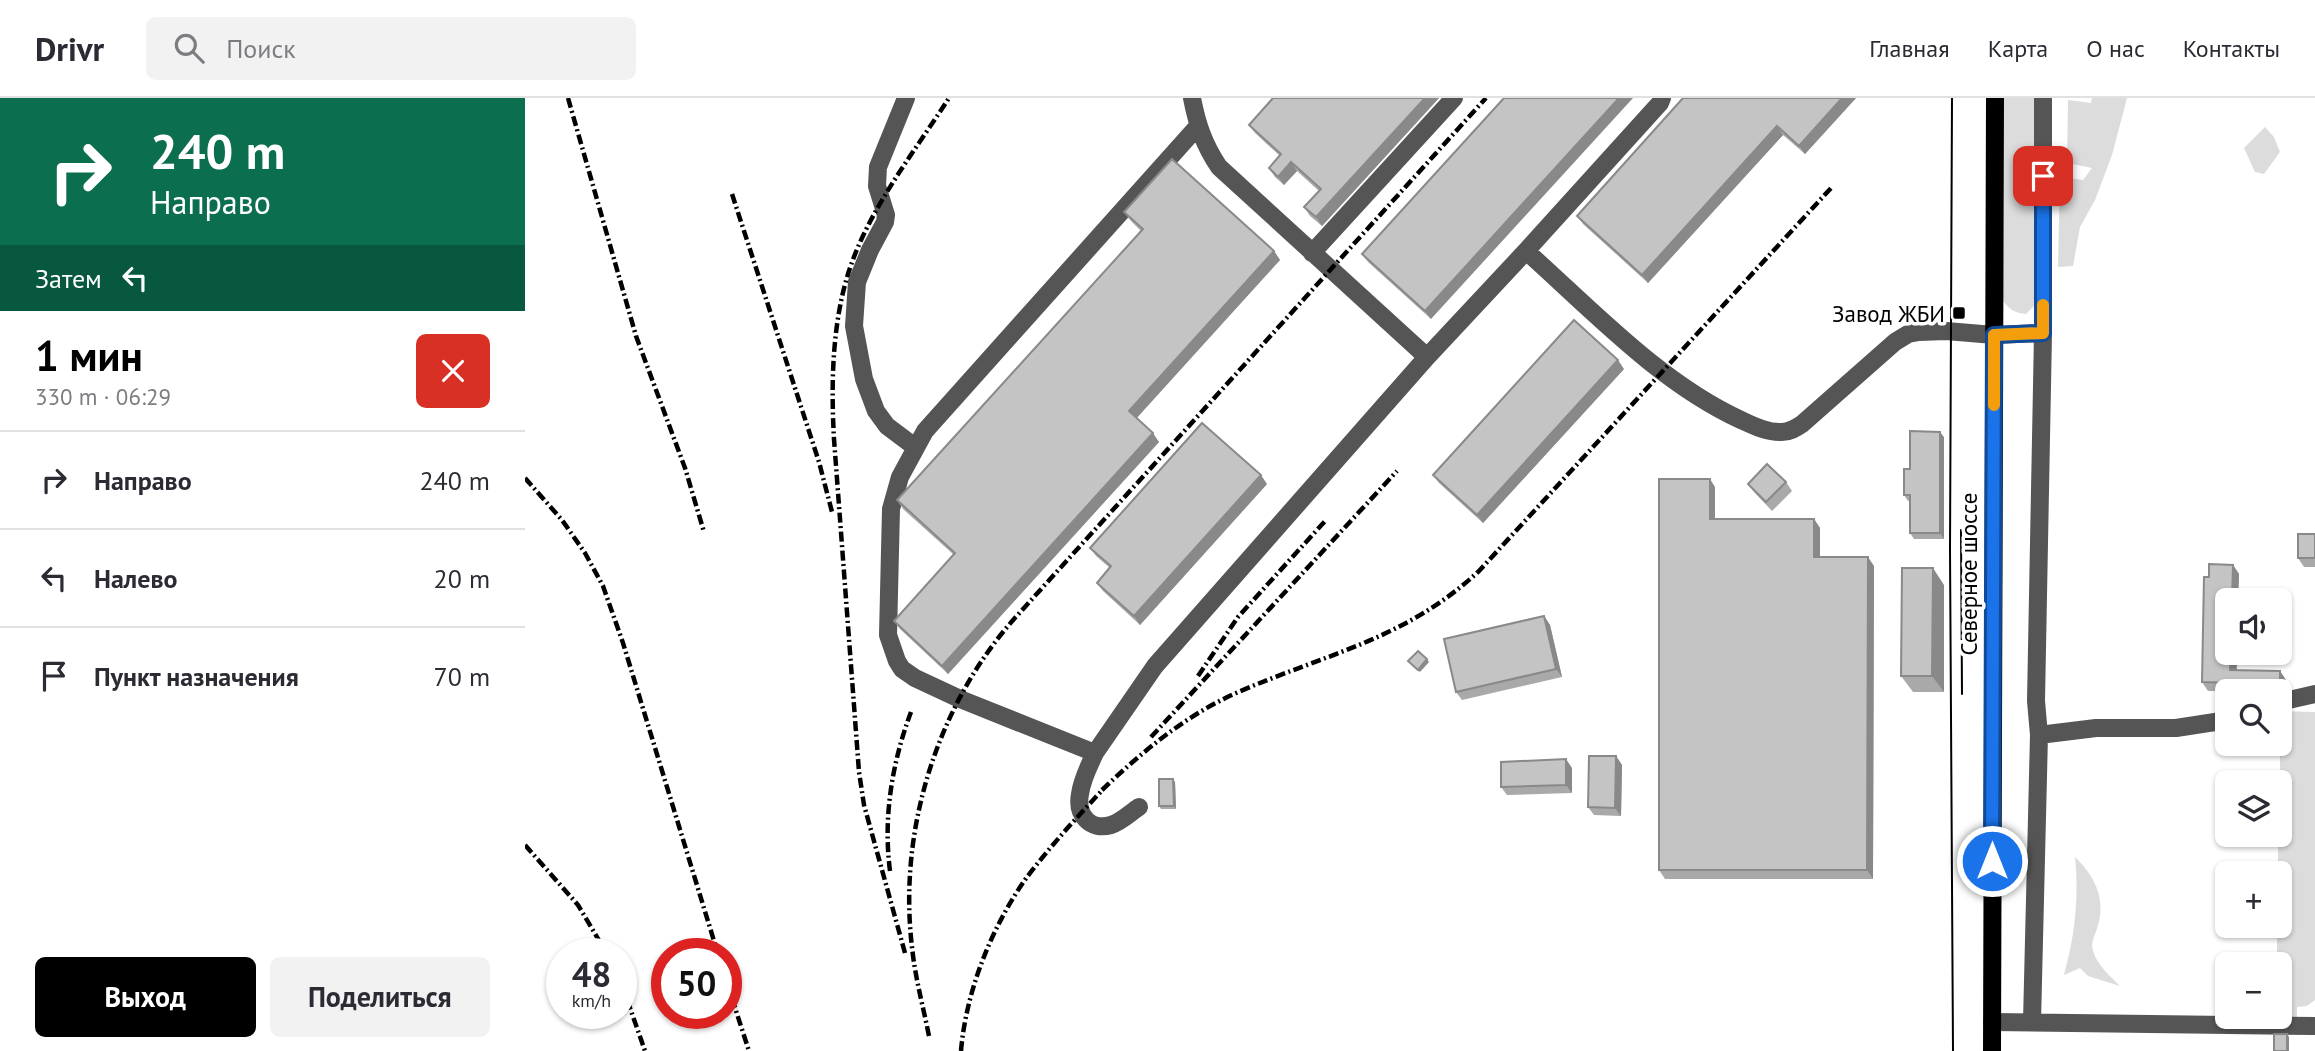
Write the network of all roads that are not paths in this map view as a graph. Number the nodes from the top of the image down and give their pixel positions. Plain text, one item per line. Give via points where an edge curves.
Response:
1 (906, 98) edge
2 (1192, 98) edge
3 (1454, 98) edge
4 (1661, 98) edge
5 (1995, 98) edge
6 (2043, 98) edge
7 (1198, 126) junction
8 (1526, 251) junction
9 (1312, 253) junction
10 (2043, 333) junction
11 (1994, 335) junction
12 (1427, 357) junction
13 (915, 447) junction
14 (2315, 694) edge
15 (2292, 699) edge
16 (2215, 722) edge
17 (2039, 735) junction
18 (1095, 753) junction
19 (1139, 807) dead end
20 (2313, 1021) edge
21 (1992, 1022) junction
22 (2032, 1022) junction
23 (1992, 1051) edge

1 - 13 lane via 878,167 885,222 857,282 854,326 876,411 887,426
2 - 7 lane
3 - 9 lane
4 - 8 lane
5 - 11 main road, Северное шоссе
6 - 10 lane
7 - 9 lane via 1219,167
7 - 13 lane via 940,412
8 - 11 lane via 1688,391 1722,412 1775,432 1802,424 1908,334
8 - 12 lane
9 - 12 lane
10 - 11 lane
10 - 17 lane
11 - 21 main road, Северное шоссе
12 - 18 lane via 1155,666
13 - 18 lane via 895,493 889,526 888,635 897,661 909,675 960,699
14 - 15 lane
16 - 17 lane via 2176,728 2096,727
17 - 22 lane
18 - 19 lane via 1079,795 1086,820 1096,826 1112,825
20 - 22 lane
21 - 22 lane
21 - 23 main road, Северное шоссе

